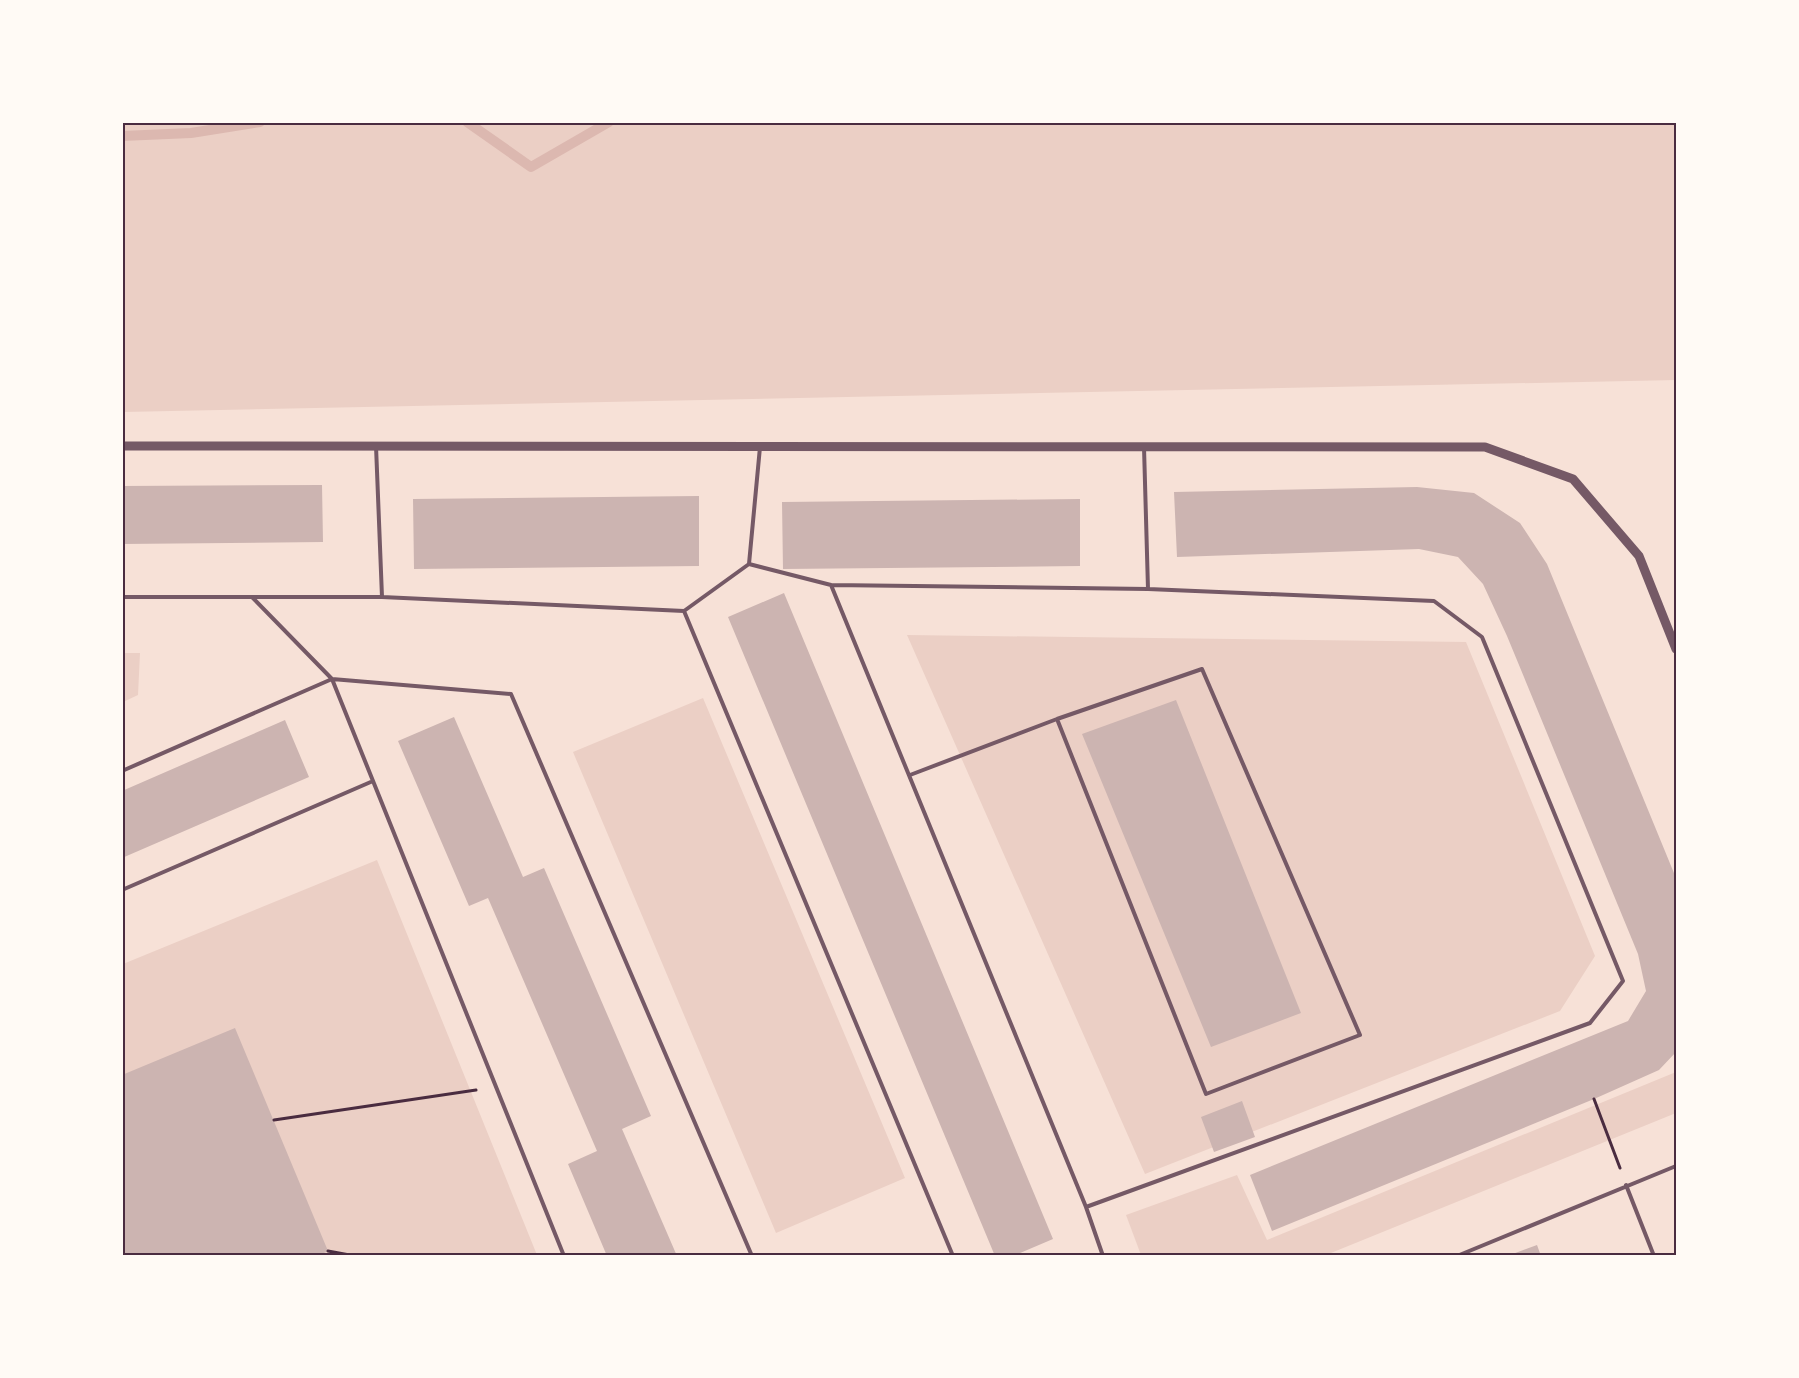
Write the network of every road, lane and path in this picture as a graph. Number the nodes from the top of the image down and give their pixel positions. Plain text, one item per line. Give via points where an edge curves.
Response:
1 (122, 446) edge
2 (376, 446) junction
3 (760, 447) junction
4 (1144, 447) junction
5 (749, 564) junction
6 (831, 585) junction
7 (1148, 589) junction
8 (122, 597) edge
9 (252, 597) junction
10 (382, 597) junction
11 (684, 610) junction
12 (1676, 650) edge
13 (332, 679) junction
14 (1057, 719) junction
15 (122, 771) edge
16 (910, 775) junction
17 (373, 782) junction
18 (122, 890) edge
19 (496, 1087) junction
20 (1594, 1099) dead end
21 (274, 1120) dead end
22 (1676, 1166) edge
23 (1626, 1185) junction
24 (1086, 1207) junction
25 (328, 1251) dead end
26 (355, 1256) edge
27 (564, 1256) edge
28 (752, 1256) edge
29 (952, 1256) edge
30 (1103, 1256) edge
31 (1457, 1256) edge
32 (1654, 1256) edge

1 - 2 street
2 - 3 street
2 - 10 lane
3 - 4 street
3 - 5 lane
4 - 7 lane
4 - 12 street via 1485,447 1573,479 1639,556
5 - 6 lane
5 - 11 lane
6 - 7 lane
6 - 16 lane
7 - 24 lane via 1434,601 1482,637 1623,981 1590,1023
8 - 9 lane
9 - 10 lane
9 - 13 lane
10 - 11 lane
11 - 29 lane
13 - 15 lane
13 - 17 lane
13 - 28 lane via 512,694
14 - 14 lane via 1202,669 1360,1035 1206,1094
14 - 16 lane
16 - 24 lane
17 - 18 lane
17 - 19 lane
19 - 21 path
19 - 27 lane
20 - 23 path
22 - 23 lane
23 - 31 lane
23 - 32 lane
24 - 30 lane
25 - 26 path

